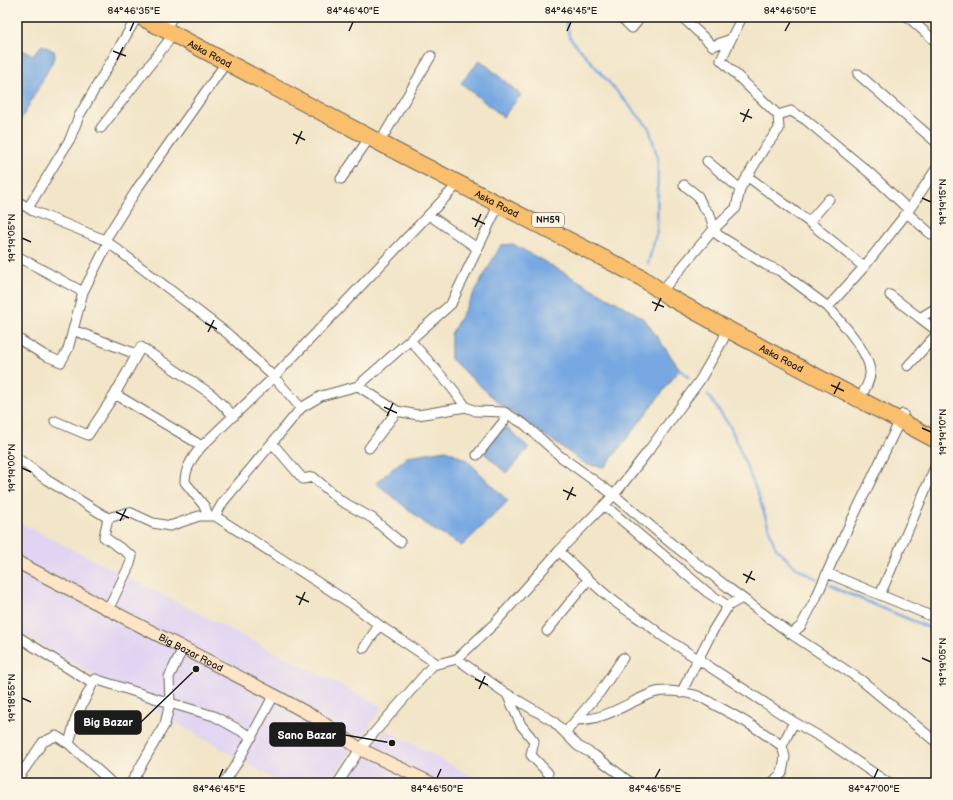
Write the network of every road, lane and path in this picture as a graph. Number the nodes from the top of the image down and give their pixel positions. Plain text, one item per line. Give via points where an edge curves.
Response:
1 (138, 17) edge
2 (141, 17) edge
3 (621, 17) edge
4 (641, 17) edge
5 (682, 17) edge
6 (742, 17) edge
7 (908, 17) edge
8 (167, 23) edge
9 (731, 39) junction
10 (936, 42) edge
11 (431, 56) dead end
12 (229, 59) junction
13 (858, 74) dead end
14 (778, 115) junction
15 (101, 128) dead end
16 (377, 136) junction
17 (936, 142) edge
18 (707, 161) dead end
19 (936, 169) edge
20 (747, 176) junction
21 (340, 179) dead end
22 (460, 180) junction
23 (684, 185) dead end
24 (740, 189) junction
25 (829, 199) dead end
26 (17, 201) edge
27 (499, 204) junction
28 (28, 208) junction
29 (908, 212) junction
30 (429, 215) junction
31 (809, 222) junction
32 (714, 229) junction
33 (936, 234) edge
34 (106, 241) junction
35 (477, 248) junction
36 (17, 256) edge
37 (864, 267) junction
38 (665, 289) junction
39 (83, 292) junction
40 (890, 295) dead end
41 (828, 307) junction
42 (936, 308) edge
43 (920, 318) junction
44 (728, 326) junction
45 (73, 330) junction
46 (936, 330) edge
47 (936, 335) edge
48 (17, 338) edge
49 (410, 340) junction
50 (136, 354) junction
51 (908, 366) dead end
52 (274, 377) junction
53 (358, 386) junction
54 (115, 394) junction
55 (861, 396) junction
56 (301, 408) junction
57 (466, 408) junction
58 (397, 411) junction
59 (504, 412) junction
60 (234, 416) junction
61 (902, 418) junction
62 (54, 421) dead end
63 (935, 436) edge
64 (272, 443) junction
65 (202, 446) junction
66 (369, 448) dead end
67 (477, 455) dead end
68 (17, 458) edge
69 (936, 465) edge
70 (614, 495) junction
71 (604, 505) junction
72 (212, 516) junction
73 (108, 518) junction
74 (400, 542) dead end
75 (559, 551) junction
76 (17, 562) edge
77 (827, 573) junction
78 (588, 580) junction
79 (880, 595) junction
80 (742, 598) junction
81 (728, 606) junction
82 (108, 610) junction
83 (935, 616) edge
84 (379, 624) junction
85 (547, 631) dead end
86 (791, 634) junction
87 (17, 636) edge
88 (183, 648) junction
89 (364, 648) dead end
90 (623, 658) dead end
91 (457, 659) junction
92 (699, 660) junction
93 (437, 664) junction
94 (95, 679) junction
95 (681, 693) junction
96 (507, 694) junction
97 (274, 695) junction
98 (170, 703) junction
99 (576, 720) junction
100 (794, 722) junction
101 (565, 733) junction
102 (252, 736) junction
103 (936, 742) edge
104 (69, 744) junction
105 (782, 746) junction
106 (360, 749) junction
107 (548, 773) dead end
108 (17, 780) edge
109 (112, 783) edge
110 (131, 783) edge
111 (224, 783) edge
112 (338, 783) edge
113 (431, 783) edge
114 (631, 783) edge
115 (772, 783) edge
116 (888, 783) edge

1 - 28 street
2 - 8 highway, Aska Road / NH59
3 - 4 street via 632,28
5 - 9 street via 713,46
6 - 9 street
7 - 10 street
8 - 12 highway, Aska Road / NH59
8 - 15 street
9 - 14 street via 721,60
11 - 16 street
12 - 16 highway, Aska Road / NH59
12 - 34 street via 139,186
13 - 17 street
14 - 20 street via 779,129
14 - 29 street via 791,111 806,120 872,176
16 - 21 street
16 - 22 highway, Aska Road / NH59
18 - 24 street
19 - 29 street
20 - 24 street
20 - 31 street
22 - 27 highway, Aska Road / NH59
22 - 30 street
22 - 38 highway, NH59 via 561,226
23 - 32 street via 698,196 710,215
24 - 32 street via 736,208
25 - 31 street
26 - 28 street
27 - 35 street
27 - 38 highway, Aska Road / NH59
28 - 34 street
29 - 33 street via 931,234
29 - 37 street
30 - 35 street
30 - 52 street
31 - 37 street
32 - 38 street
32 - 41 street via 718,235 780,271
34 - 39 street
34 - 52 street via 228,334
35 - 49 street via 451,304
36 - 39 street
37 - 41 street
38 - 44 highway, NH59
39 - 45 street
40 - 43 street
41 - 55 street via 846,326 868,362 871,373
42 - 43 street
43 - 46 street
44 - 55 highway, NH59
44 - 70 street via 723,340 700,380
45 - 48 street via 61,362
45 - 50 street
47 - 51 street
49 - 53 street
49 - 57 street
50 - 54 street
50 - 60 street via 140,347 211,394
52 - 56 street
52 - 60 street
53 - 56 street via 321,396
53 - 58 street
54 - 62 street via 88,435
54 - 65 street
55 - 61 highway, NH59
56 - 64 street
57 - 58 street via 418,415
57 - 59 street
58 - 66 street
59 - 67 street via 504,421
59 - 70 street via 524,424 560,456
60 - 65 street
61 - 63 highway, NH59
61 - 77 street
64 - 72 street
64 - 74 street via 304,479 313,477 341,501 372,518
65 - 72 street via 190,462 185,482
68 - 73 street
69 - 79 street
70 - 71 street
70 - 80 street
71 - 75 street
71 - 81 street via 707,592
72 - 73 street via 199,516 170,526 153,523 129,512
72 - 84 street
73 - 82 street via 104,537 132,556
75 - 78 street
75 - 91 street via 494,624
76 - 82 street, Big Bazar Road
77 - 79 street
77 - 86 street via 801,626
78 - 85 street
78 - 92 street
79 - 83 street
80 - 81 street
80 - 86 street
81 - 92 street
82 - 88 street, Big Bazar Road
84 - 89 street
84 - 93 street
86 - 103 street via 861,680
87 - 94 street via 90,682
88 - 97 street, Big Bazar Road
88 - 98 street via 169,677
90 - 99 street via 600,692
91 - 93 street
91 - 96 street
92 - 95 street
92 - 100 street
93 - 106 street via 433,665
94 - 98 street
94 - 104 street via 76,717
95 - 99 street via 653,693 604,715 589,720
95 - 105 street via 696,695 717,706 763,731
96 - 101 street via 553,721
96 - 107 street via 521,725 534,741 531,755
97 - 102 street
97 - 106 street, Big Bazar Road via 316,718
98 - 102 street via 214,716
98 - 110 street via 165,724
99 - 101 street
100 - 105 street
100 - 116 street via 824,739
101 - 114 street via 578,746
102 - 111 street
104 - 108 street via 56,736 43,742
104 - 109 street
105 - 115 street via 785,765 782,773
106 - 112 street
106 - 113 street, Big Bazar Road

